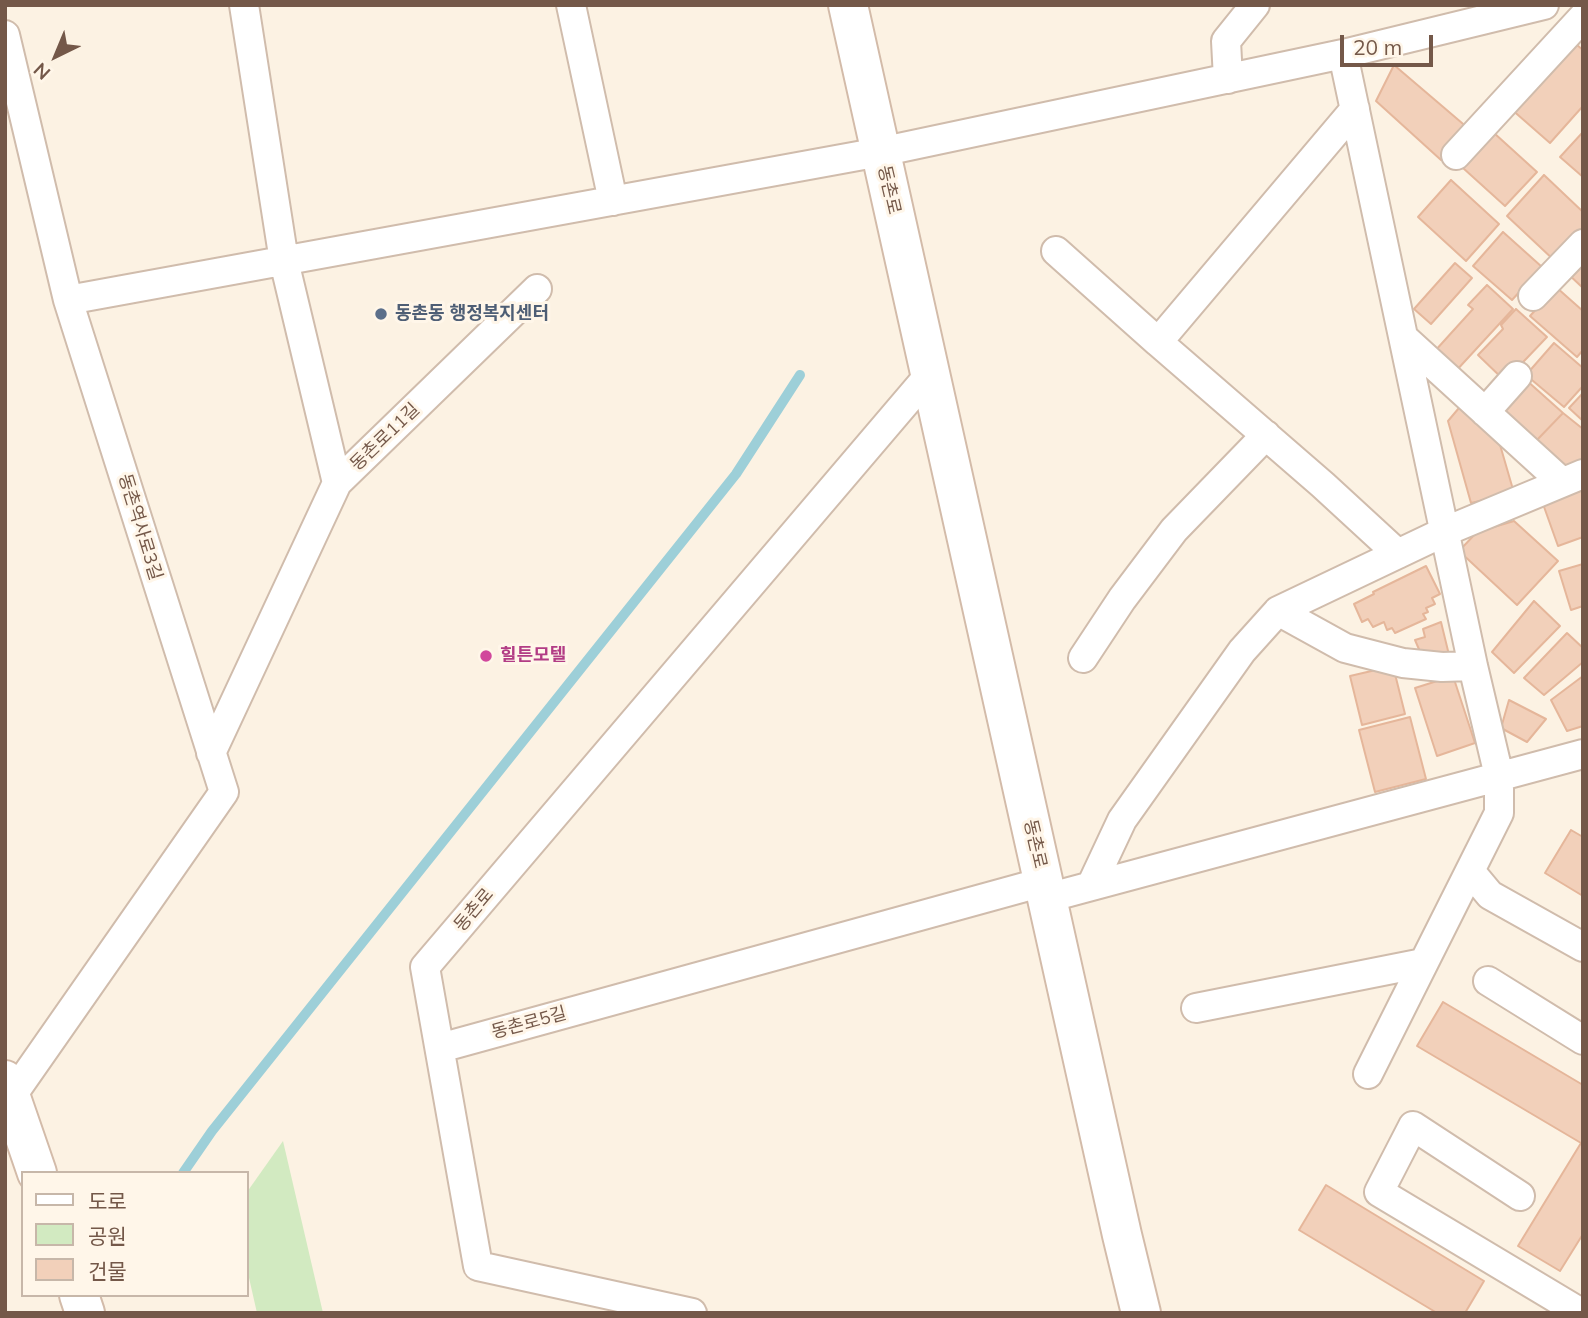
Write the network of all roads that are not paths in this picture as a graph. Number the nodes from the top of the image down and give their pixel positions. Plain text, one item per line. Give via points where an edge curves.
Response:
1 (244, 5) edge
2 (571, 5) edge
3 (848, 5) edge
4 (1255, 5) edge
5 (1544, 5) edge
6 (1583, 17) edge
7 (5, 35) edge
8 (1343, 54) junction
9 (1228, 79) junction
10 (1355, 109) junction
11 (880, 152) junction
12 (1456, 155) dead end
13 (613, 201) junction
14 (1583, 244) edge
15 (1056, 251) dead end
16 (284, 261) junction
17 (537, 289) dead end
18 (1533, 296) dead end
19 (68, 300) junction
20 (1404, 338) junction
21 (1158, 342) junction
22 (930, 374) junction
23 (1517, 376) dead end
24 (1485, 412) junction
25 (1266, 435) junction
26 (1572, 478) edge
27 (337, 483) junction
28 (1446, 531) junction
29 (1398, 554) junction
30 (1278, 611) junction
31 (1083, 659) dead end
32 (1473, 666) junction
33 (211, 753) junction
34 (1583, 754) edge
35 (1499, 776) junction
36 (1470, 871) junction
37 (1091, 886) junction
38 (1045, 890) junction
39 (1583, 947) edge
40 (1423, 963) junction
41 (1488, 981) dead end
42 (1196, 1008) dead end
43 (1583, 1040) edge
44 (440, 1048) junction
45 (1368, 1074) dead end
46 (7, 1096) edge
47 (36, 1171) edge
48 (1520, 1196) dead end
49 (692, 1313) edge
50 (1141, 1313) edge
51 (1581, 1313) edge

1 - 16 street, 동촌로11길
2 - 13 street
3 - 11 main road, 동촌로
4 - 9 street via 1226,41
5 - 8 street
6 - 12 street
7 - 19 street, 동촌역사로3길
8 - 9 street
8 - 10 street
9 - 11 street
10 - 20 street
10 - 21 street
11 - 13 street
11 - 22 main road, 동촌로
13 - 16 street
14 - 18 street
15 - 21 street
16 - 19 street
16 - 27 street, 동촌로11길
17 - 27 street, 동촌로11길
19 - 33 street, 동촌역사로3길
20 - 24 street
20 - 28 street
21 - 25 street
22 - 38 main road, 동촌로
22 - 44 street, 동촌로 via 425,967
23 - 24 street
24 - 26 street
25 - 29 street
25 - 31 street via 1174,530
26 - 28 street
27 - 33 street
28 - 29 street
28 - 32 street
29 - 30 street
30 - 32 street via 1345,648 1403,663
30 - 37 street via 1242,651 1122,820
32 - 35 street
33 - 46 street, 동촌역사로3길 via 224,792
34 - 35 street, 동촌로5길
35 - 36 street via 1499,813
35 - 37 street, 동촌로5길
36 - 39 street via 1490,895
36 - 40 street
37 - 38 street, 동촌로5길
38 - 44 street, 동촌로5길
38 - 50 main road, 동촌로
40 - 42 street
40 - 45 street
41 - 43 street
44 - 49 street via 478,1266
46 - 47 main road
48 - 51 street via 1413,1126 1379,1192

